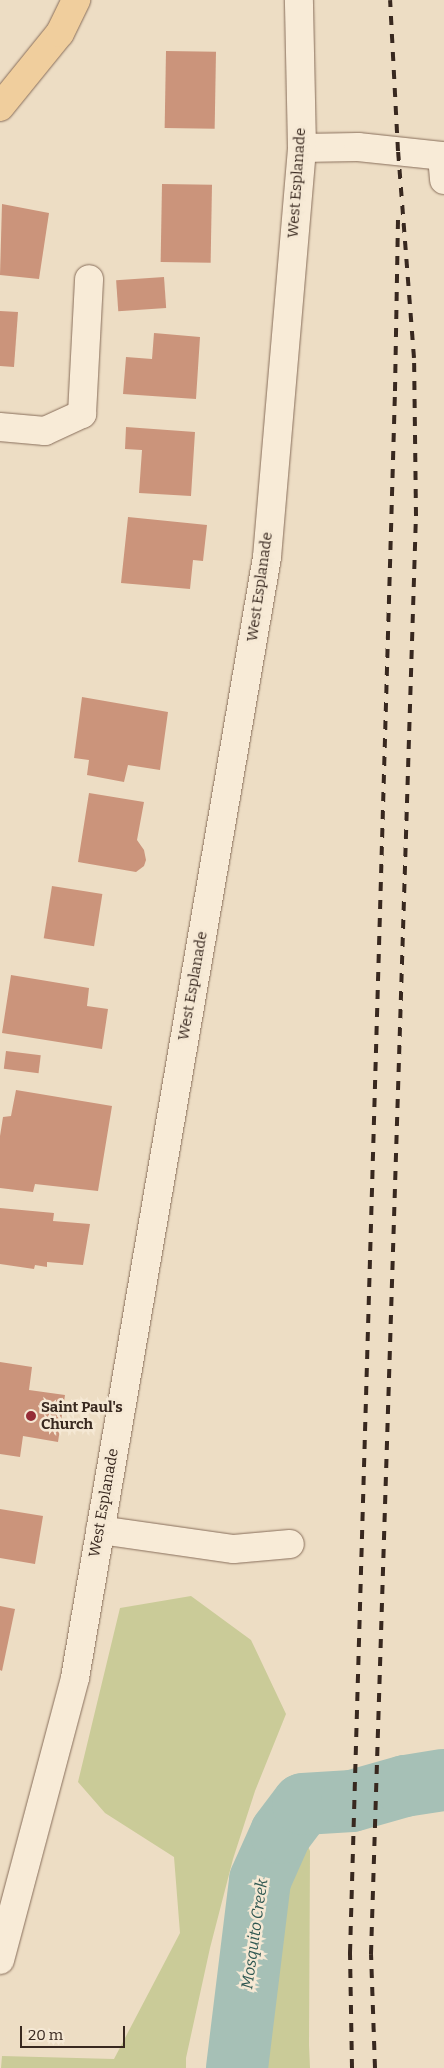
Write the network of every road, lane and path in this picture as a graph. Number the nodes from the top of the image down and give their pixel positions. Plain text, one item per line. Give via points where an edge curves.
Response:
1 (76, 0) edge
2 (299, 0) edge
3 (0, 107) edge
4 (302, 148) junction
5 (444, 180) edge
6 (89, 279) dead end
7 (0, 427) edge
8 (100, 1530) junction
9 (290, 1544) dead end
10 (0, 1960) edge

1 - 3 main road via 60,33
2 - 4 street, West Esplanade
4 - 5 street via 358,147 442,156
4 - 8 street, West Esplanade via 267,557
6 - 7 street via 82,414 45,431
8 - 9 street via 234,1549
8 - 10 street, West Esplanade via 74,1678

